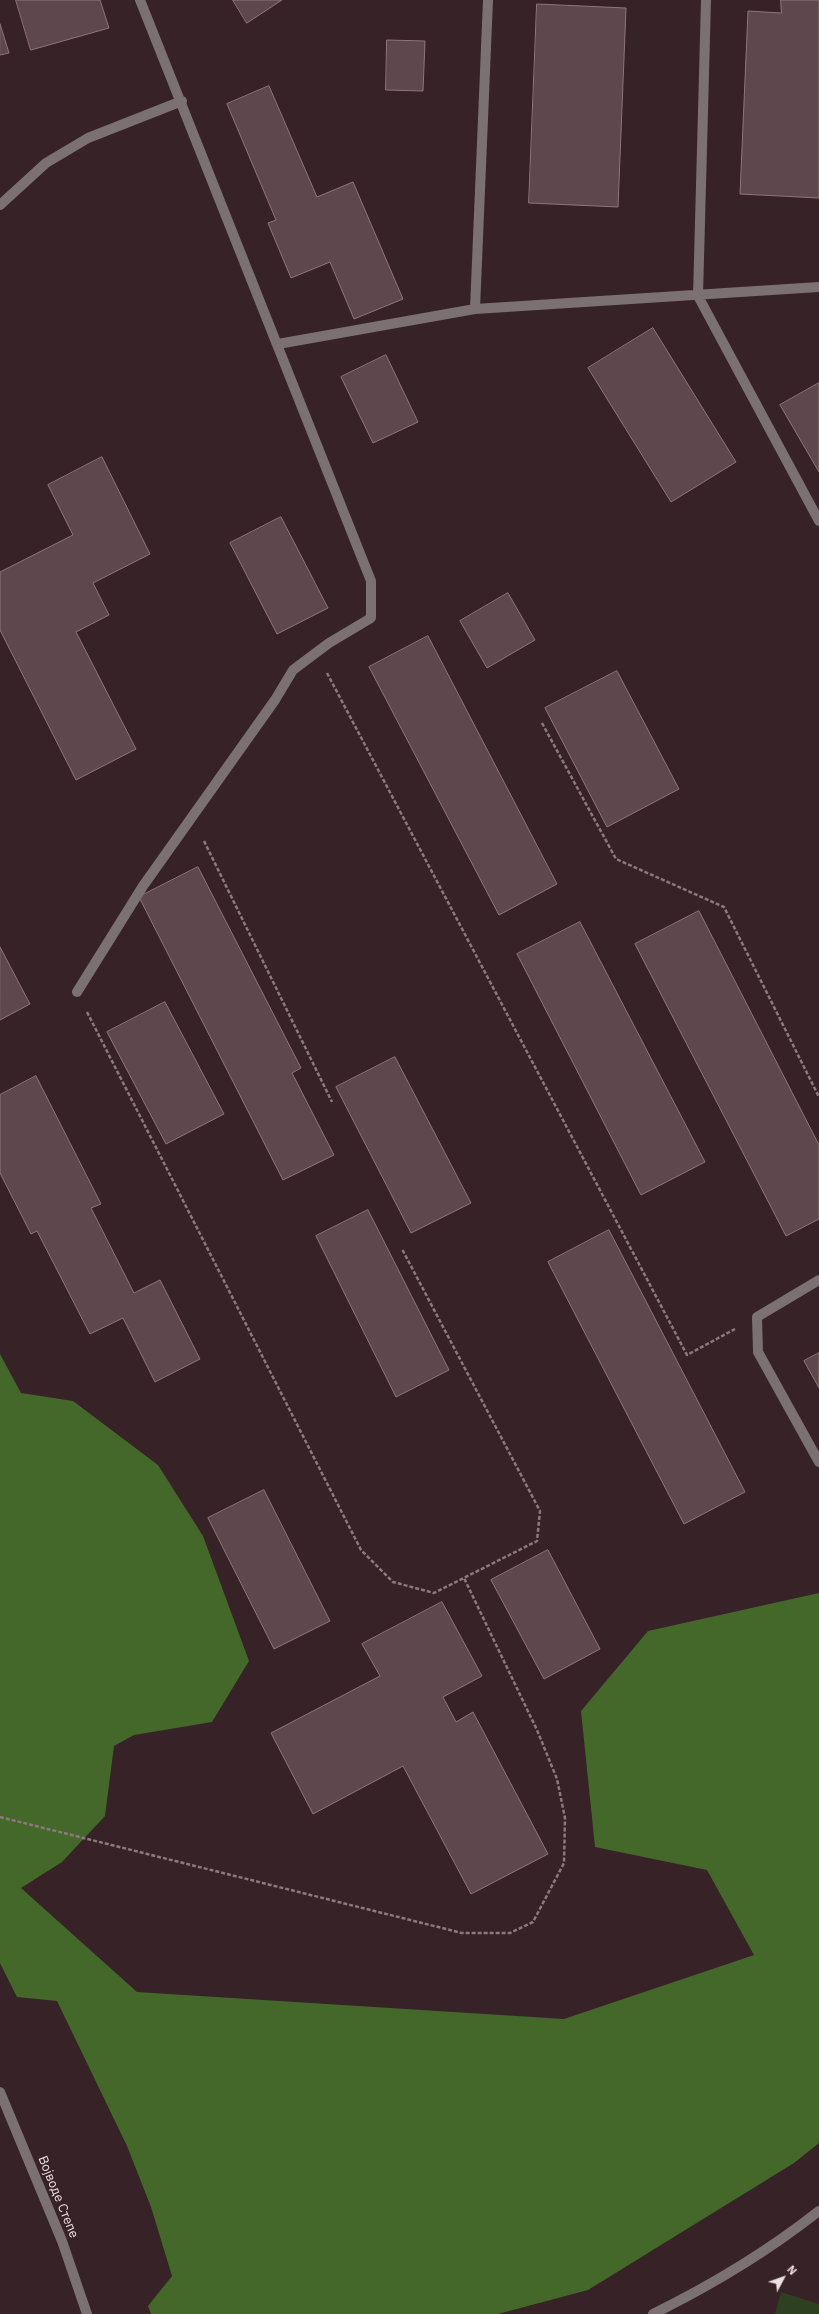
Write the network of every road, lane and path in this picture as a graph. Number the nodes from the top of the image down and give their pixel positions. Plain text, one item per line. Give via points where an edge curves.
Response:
1 (140, 0) edge
2 (488, 0) edge
3 (706, 0) edge
4 (182, 101) junction
5 (0, 205) edge
6 (819, 287) edge
7 (698, 296) junction
8 (475, 309) junction
9 (278, 344) junction
10 (819, 521) edge
11 (316, 653) junction
12 (542, 723) dead end
13 (192, 817) junction
14 (77, 992) joint
15 (819, 1097) edge
16 (332, 1102) dead end
17 (402, 1249) dead end
18 (819, 1280) edge
19 (757, 1317) junction
20 (819, 1462) edge
21 (464, 1578) junction
22 (0, 1817) edge
23 (0, 2092) edge
24 (819, 2212) edge
25 (87, 2314) edge
26 (653, 2314) edge

1 - 4 street
2 - 8 street
3 - 7 street
4 - 5 street via 88,138 46,163
4 - 9 street
6 - 7 street
7 - 8 street
7 - 10 street
8 - 9 street
9 - 11 street via 371,581 371,618
11 - 13 street via 293,670 275,700
11 - 19 path via 687,1355
12 - 15 path via 616,859 724,907
13 - 14 street via 143,886
13 - 16 path
14 - 21 path via 361,1550 393,1582 434,1593
17 - 21 path via 540,1511 537,1541
18 - 19 street
19 - 20 street via 758,1352
21 - 22 path via 537,1730 557,1779 565,1818 564,1863 533,1922 510,1933 462,1933
23 - 25 street, Војводе Степе via 62,2241
24 - 26 street via 730,2274

